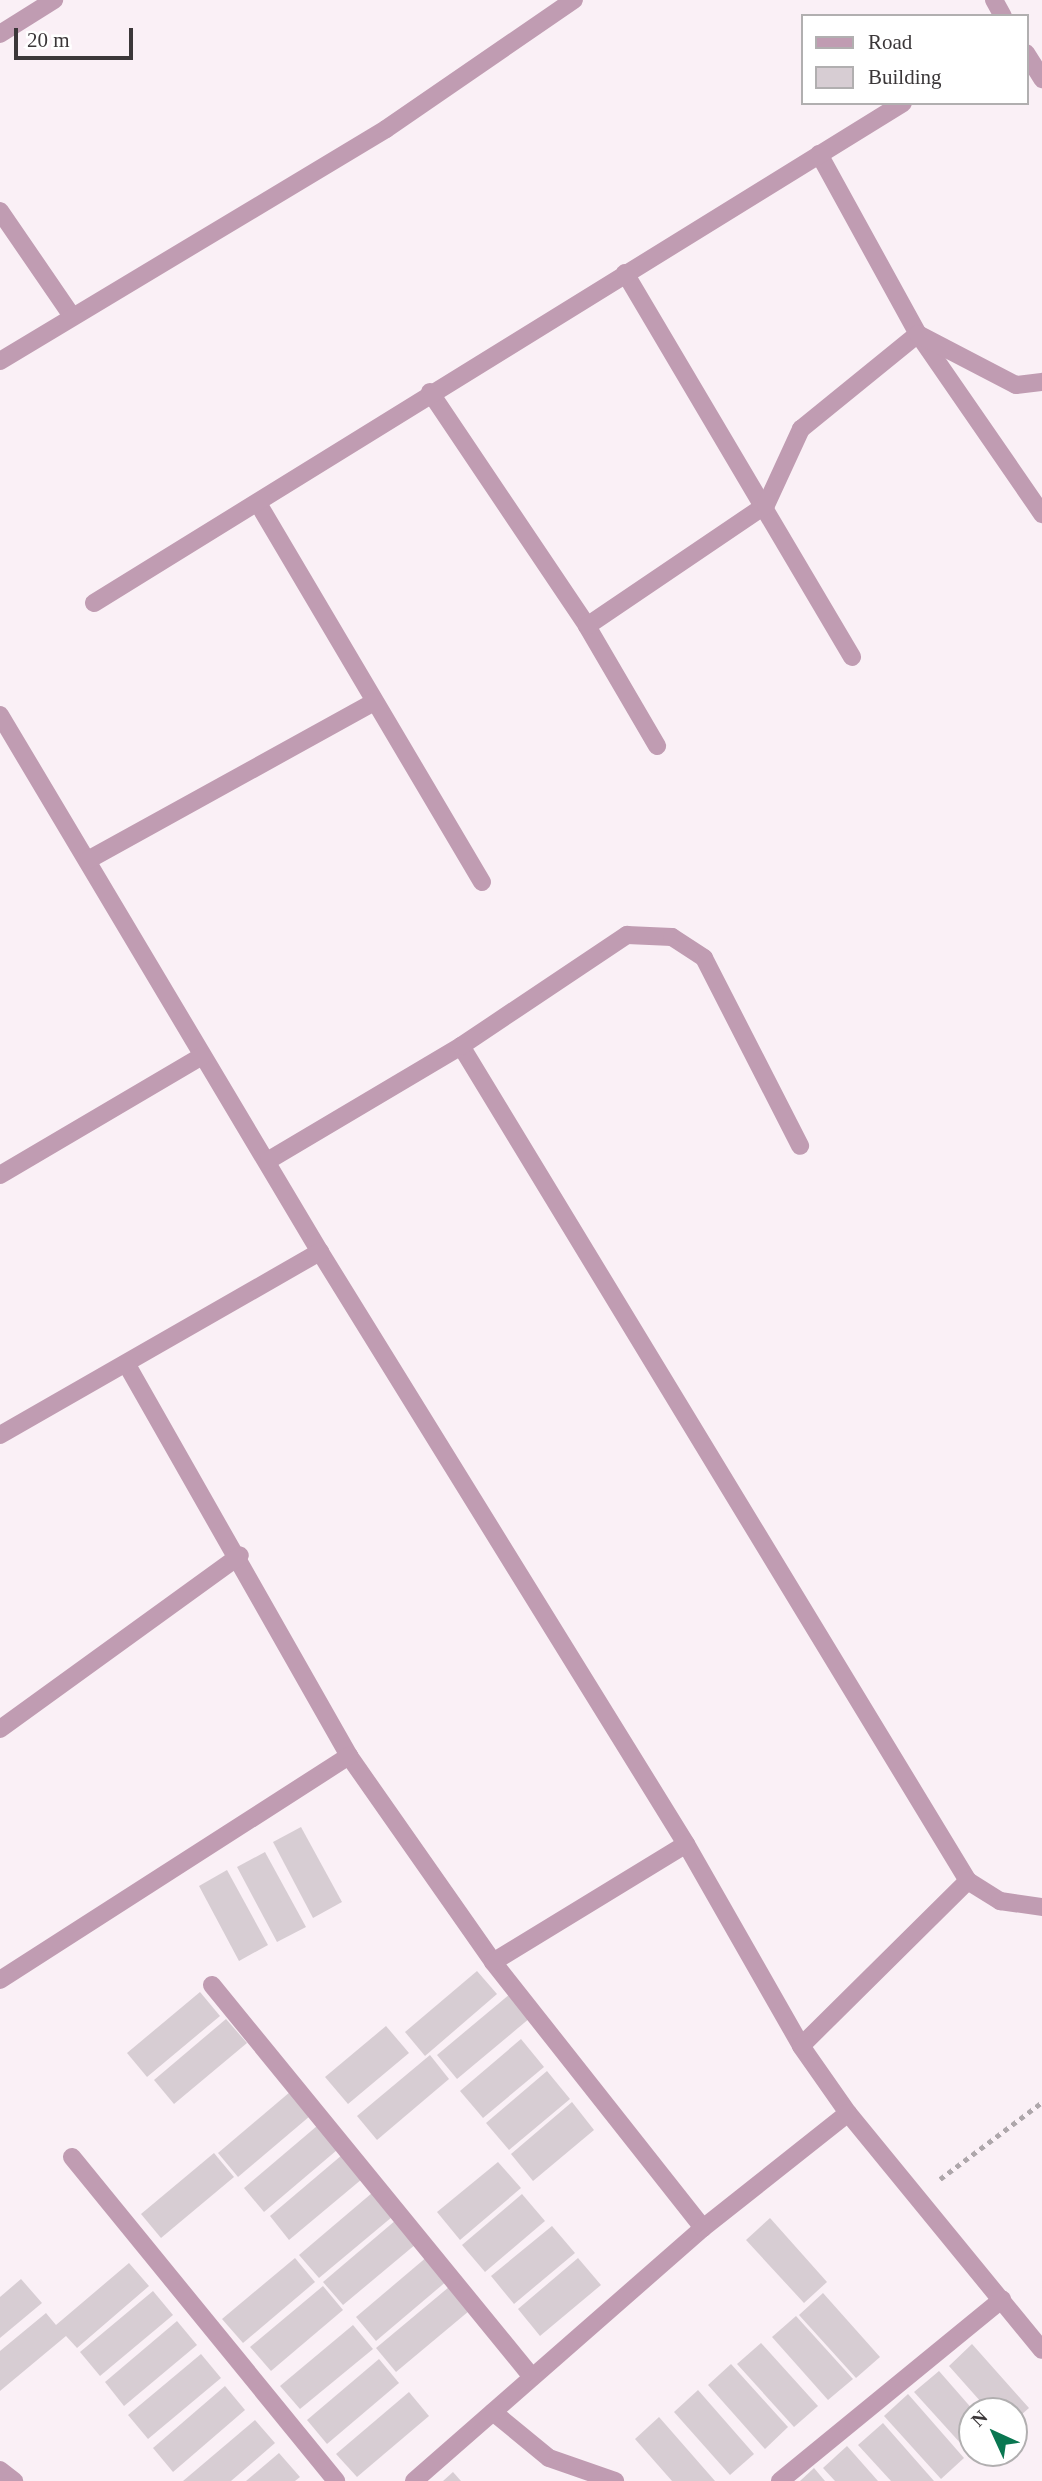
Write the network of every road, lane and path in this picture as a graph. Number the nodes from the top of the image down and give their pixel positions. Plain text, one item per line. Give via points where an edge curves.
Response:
1 (54, 0) edge
2 (575, 0) edge
3 (0, 34) edge
4 (1028, 56) edge
5 (1042, 79) edge
6 (899, 105) edge
7 (819, 154) junction
8 (0, 211) edge
9 (625, 273) junction
10 (72, 316) junction
11 (918, 334) junction
12 (0, 361) edge
13 (1042, 382) edge
14 (429, 392) junction
15 (259, 505) junction
16 (766, 505) junction
17 (1042, 514) edge
18 (94, 603) dead end
19 (587, 626) junction
20 (852, 657) dead end
21 (374, 702) junction
22 (0, 715) edge
23 (657, 746) dead end
24 (88, 860) junction
25 (482, 883) dead end
26 (461, 1046) junction
27 (202, 1056) junction
28 (800, 1146) dead end
29 (269, 1160) junction
30 (0, 1175) edge
31 (320, 1252) junction
32 (127, 1365) junction
33 (0, 1435) edge
34 (240, 1555) junction
35 (0, 1729) edge
36 (349, 1756) junction
37 (686, 1844) junction
38 (968, 1881) junction
39 (1042, 1907) edge
40 (494, 1962) junction
41 (0, 1980) edge
42 (212, 1985) dead end
43 (801, 2046) junction
44 (1042, 2102) edge
45 (848, 2113) junction
46 (72, 2157) dead end
47 (917, 2196) junction
48 (703, 2228) junction
49 (1002, 2299) junction
50 (1040, 2344) edge
51 (532, 2377) junction
52 (493, 2412) junction
53 (0, 2470) edge
54 (14, 2481) edge
55 (336, 2481) edge
56 (414, 2481) edge
57 (615, 2481) edge
58 (780, 2481) edge

1 - 3 street
2 - 10 street via 386,129
4 - 5 street
6 - 7 street
7 - 9 street
7 - 11 street
8 - 10 street
9 - 14 street
9 - 16 street
10 - 12 street
11 - 13 street via 1016,385
11 - 16 street via 802,429
11 - 17 street
14 - 15 street
14 - 19 street
15 - 18 street
15 - 21 street
16 - 19 street
16 - 20 street
19 - 23 street
21 - 24 street
21 - 25 street
22 - 24 street
24 - 27 street
26 - 28 street via 627,935 672,937 705,958
26 - 29 street
26 - 38 street
27 - 29 street
27 - 30 street
29 - 31 street
31 - 32 street
31 - 37 street
32 - 33 street
32 - 34 street
34 - 35 street
34 - 36 street
36 - 40 street
36 - 41 street
37 - 40 street
37 - 43 street
38 - 39 street via 1000,1901
38 - 43 street
40 - 48 street
42 - 51 street
43 - 45 street
44 - 47 path
45 - 47 street
45 - 48 street
46 - 55 street
47 - 49 street
48 - 51 street
49 - 50 street
49 - 58 street
51 - 52 street
52 - 56 street
52 - 57 street via 550,2458
53 - 54 street

